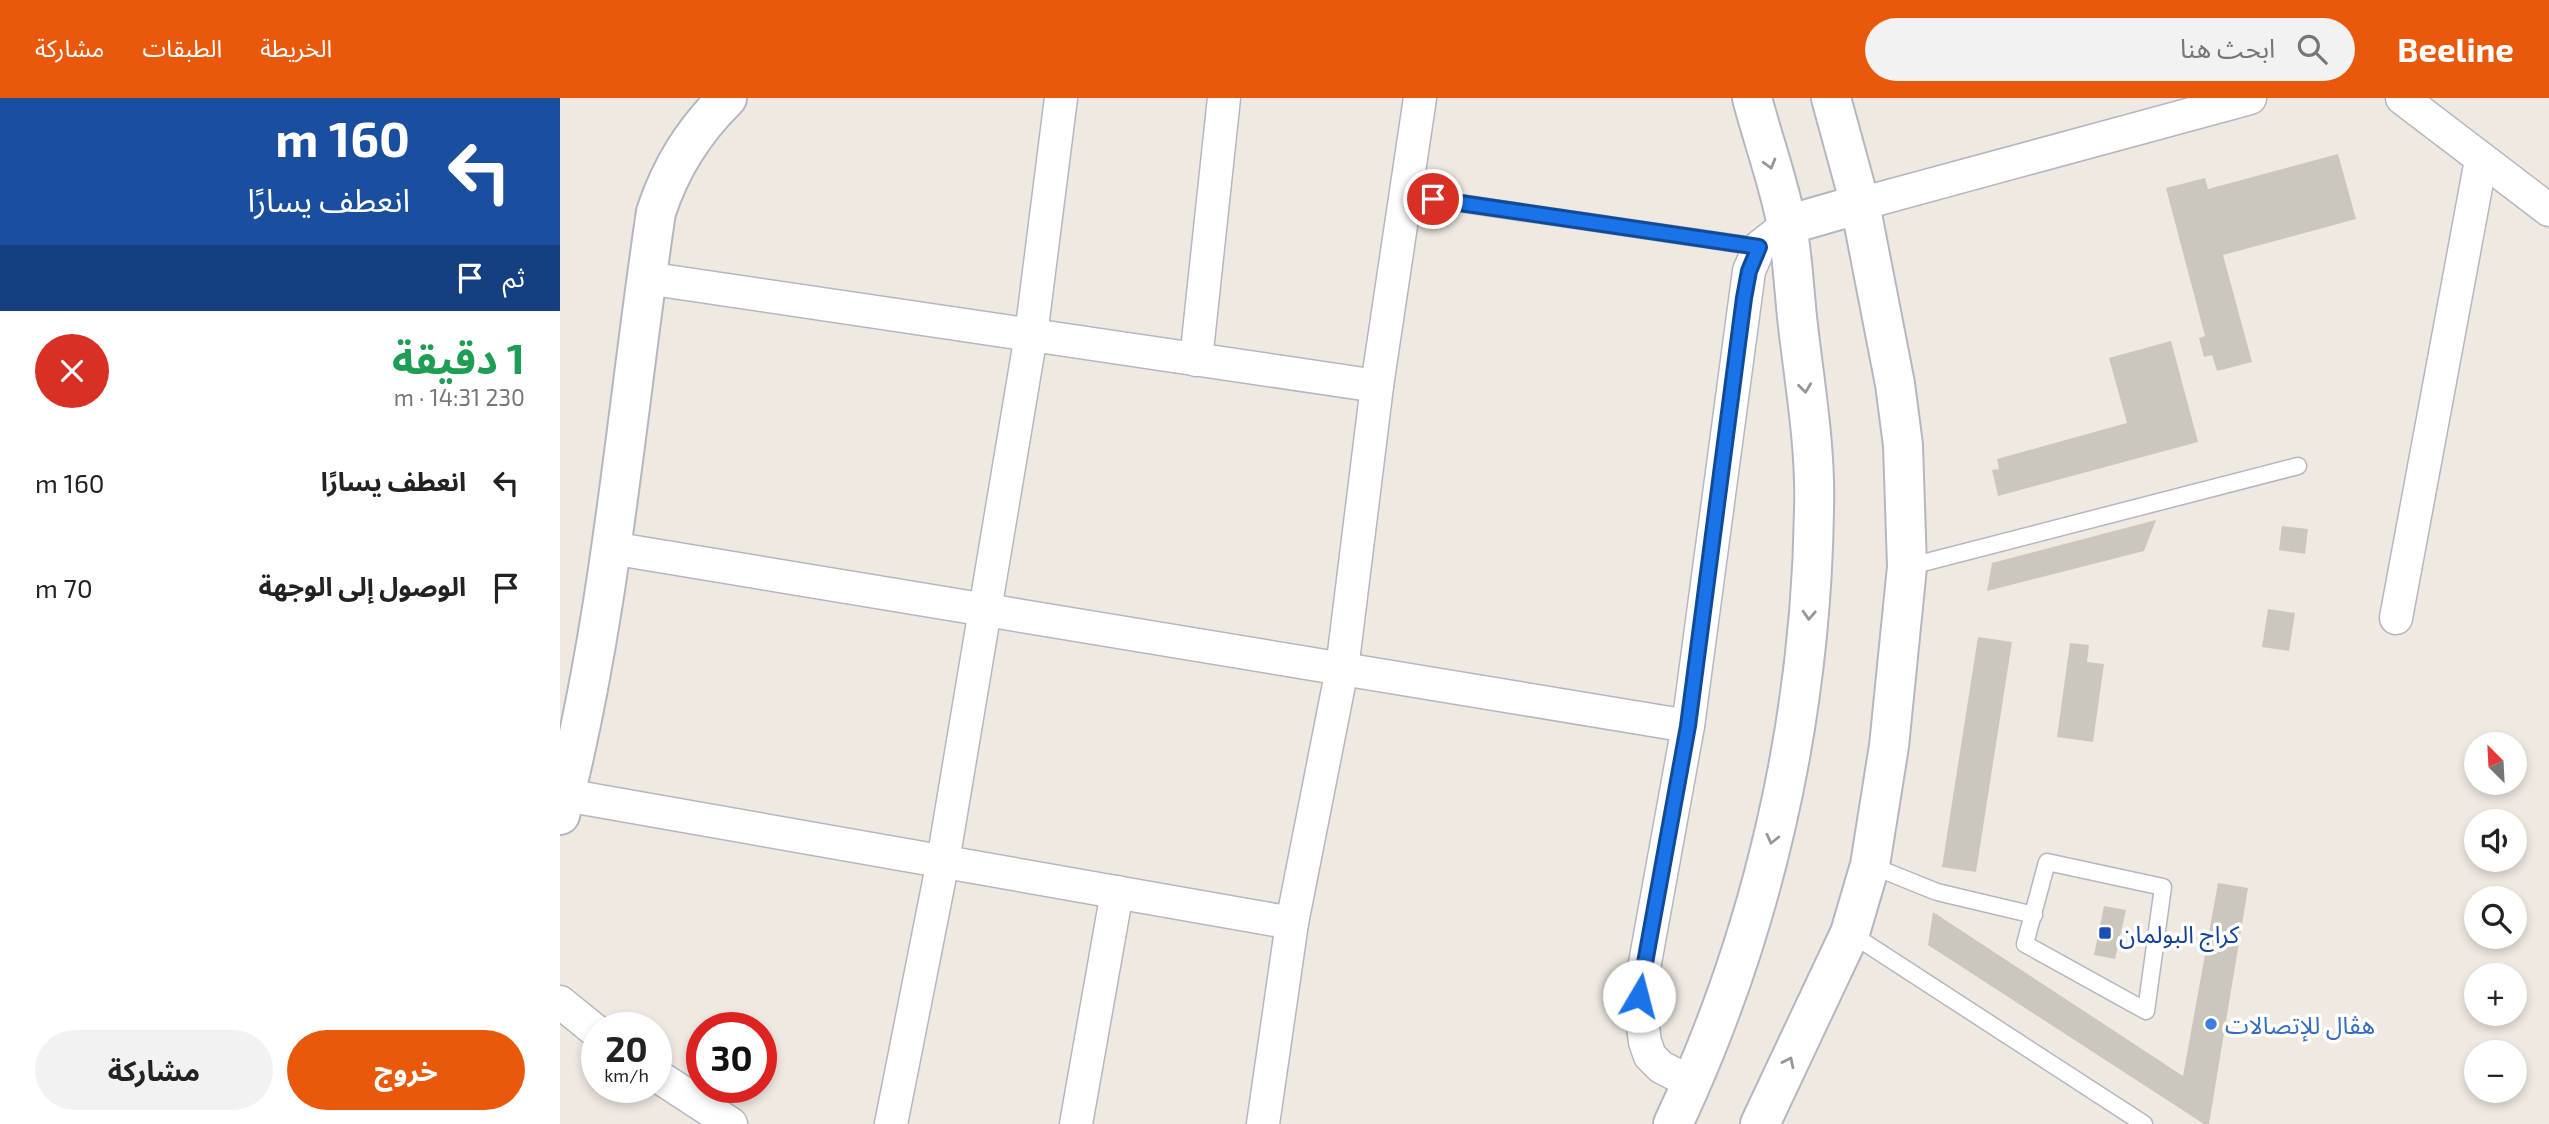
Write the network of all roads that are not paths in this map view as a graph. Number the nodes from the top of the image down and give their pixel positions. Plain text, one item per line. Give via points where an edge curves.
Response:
1 (1061, 98) edge
2 (1224, 98) edge
3 (1420, 98) edge
4 (1752, 98) edge
5 (1831, 98) edge
6 (2250, 98) edge
7 (2402, 98) edge
8 (708, 105) edge
9 (2482, 160) junction
10 (1405, 195) junction
11 (1860, 204) junction
12 (2549, 208) edge
13 (1773, 236) junction
14 (646, 278) junction
15 (1031, 335) junction
16 (1196, 360) junction
17 (1377, 386) junction
18 (2298, 466) dead end
19 (611, 548) junction
20 (1907, 567) junction
21 (984, 610) junction
22 (2396, 618) dead end
23 (1342, 669) junction
24 (1688, 726) junction
25 (563, 805) edge
26 (943, 861) junction
27 (1870, 865) junction
28 (1117, 892) junction
29 (2034, 915) junction
30 (1292, 923) junction
31 (1850, 933) junction
32 (560, 1002) edge
33 (581, 1019) edge
34 (1692, 1083) junction
35 (672, 1085) edge
36 (731, 1124) edge
37 (891, 1124) edge
38 (1076, 1124) edge
39 (1263, 1124) edge
40 (1673, 1124) edge
41 (1760, 1124) edge
42 (2144, 1124) edge

1 - 15 street
2 - 16 street
3 - 10 street
4 -> 13 main road
5 - 11 main road
6 - 11 street
7 - 9 street
8 - 14 main road via 664,187
9 - 12 street
9 - 22 street
10 - 13 lane
10 - 17 street
11 - 13 main road
11 - 20 main road via 1903,445
13 - 24 street via 1749,271 1744,298
13 -> 34 main road via 1809,422 1815,508 1806,660 1755,909
14 - 15 street
14 - 19 main road
15 - 16 street
15 - 21 street
16 - 17 street
17 - 23 street
18 - 20 lane
19 - 21 street
19 - 25 main road
20 - 27 main road via 1889,746
21 - 23 street
21 - 26 street
23 - 24 street
23 - 30 street
24 - 34 street via 1639,996 1650,1056
25 - 26 street
26 - 28 street
26 - 37 street
27 - 29 lane via 1937,892
27 - 31 main road
28 - 30 street
28 - 38 street
29 - 29 lane via 2025,944 2146,1011 2163,887 2046,862
30 - 39 street
41 -> 31 main road
31 - 42 lane
32 - 33 street
34 - 40 main road
35 - 36 street

